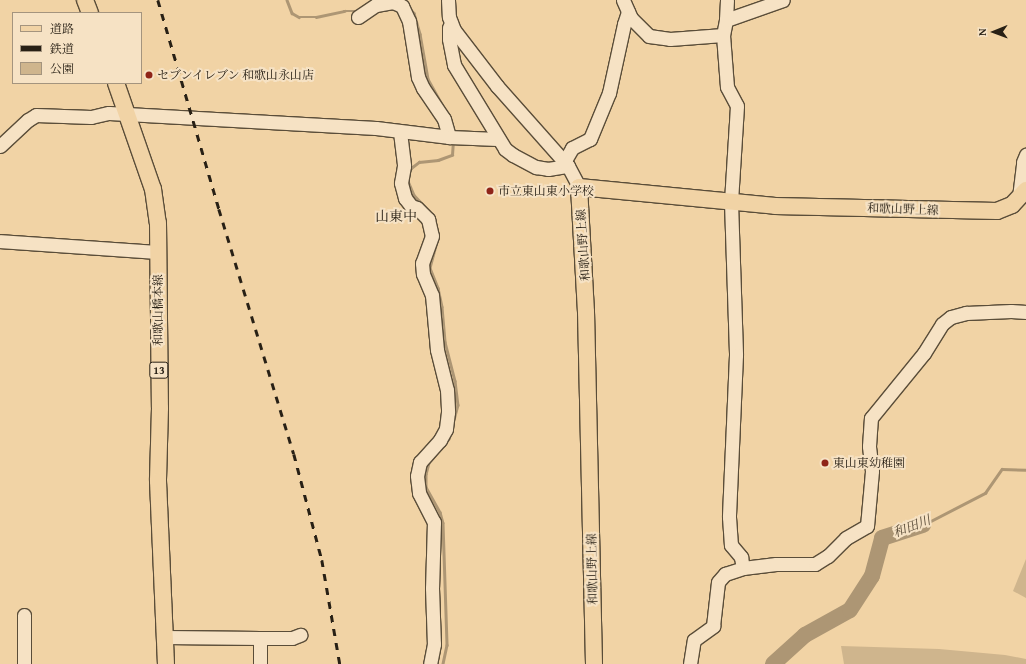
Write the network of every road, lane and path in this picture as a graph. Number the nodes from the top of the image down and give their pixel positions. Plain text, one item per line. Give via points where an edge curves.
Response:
1 (85, 0) edge
2 (448, 0) edge
3 (623, 0) edge
4 (727, 0) edge
5 (783, 0) edge
6 (90, 12) edge
7 (628, 12) junction
8 (358, 17) dead end
9 (726, 20) junction
10 (452, 23) junction
11 (722, 35) junction
12 (116, 84) edge
13 (127, 114) junction
14 (400, 132) junction
15 (449, 138) junction
16 (497, 139) junction
17 (0, 146) edge
18 (1026, 155) edge
19 (566, 164) junction
20 (579, 187) junction
21 (1022, 194) edge
22 (731, 202) junction
23 (0, 241) edge
24 (158, 252) junction
25 (1026, 312) edge
26 (743, 568) junction
27 (24, 615) dead end
28 (300, 635) dead end
29 (165, 637) junction
30 (260, 638) junction
31 (24, 664) edge
32 (166, 664) edge
33 (260, 664) edge
34 (430, 664) edge
35 (594, 664) edge
36 (690, 664) edge

1 - 6 main road
2 - 10 street
3 - 7 street
4 - 9 street
5 - 9 street
7 - 11 street via 649,36 670,39
7 - 19 street via 609,93 590,139 572,148
8 - 15 street via 376,5 393,2 402,6 409,21 418,77 444,119
9 - 11 street
10 - 16 street via 449,28 449,39 454,66
10 - 19 street via 454,30 497,86
11 - 22 street via 727,87 737,106
12 - 13 main road, 和歌山橋本線 / 13
13 - 14 street via 376,128
13 - 17 street via 108,113 91,117 36,115
13 - 24 main road, 和歌山橋本線 / 13 via 153,189 158,223
14 - 15 street
14 - 34 street via 404,166 401,184 405,198 428,219 432,236 422,268 432,295 437,350 447,390 446,429 440,440 420,462 417,476 419,493 434,522 434,644
15 - 16 street
16 - 19 street via 513,155 536,167 553,168
18 - 21 street via 1023,162
19 - 20 street
20 - 22 main road, 和歌山野上線
20 - 35 main road, 和歌山野上線 via 586,312
21 - 22 main road, 和歌山野上線 via 1012,205 997,211 775,206
22 - 26 street via 736,355 729,517 731,545 741,557
23 - 24 street
24 - 29 main road, 和歌山橋本線 / 13 via 158,481
25 - 26 street via 951,317 942,324 924,353 871,418 869,446 872,472 867,526 846,538 828,556 815,564 776,564
26 - 36 street via 725,574 718,582 713,626 694,640
27 - 31 street
28 - 30 street via 292,638
29 - 30 street
29 - 32 main road, 和歌山橋本線 / 13
30 - 33 street

